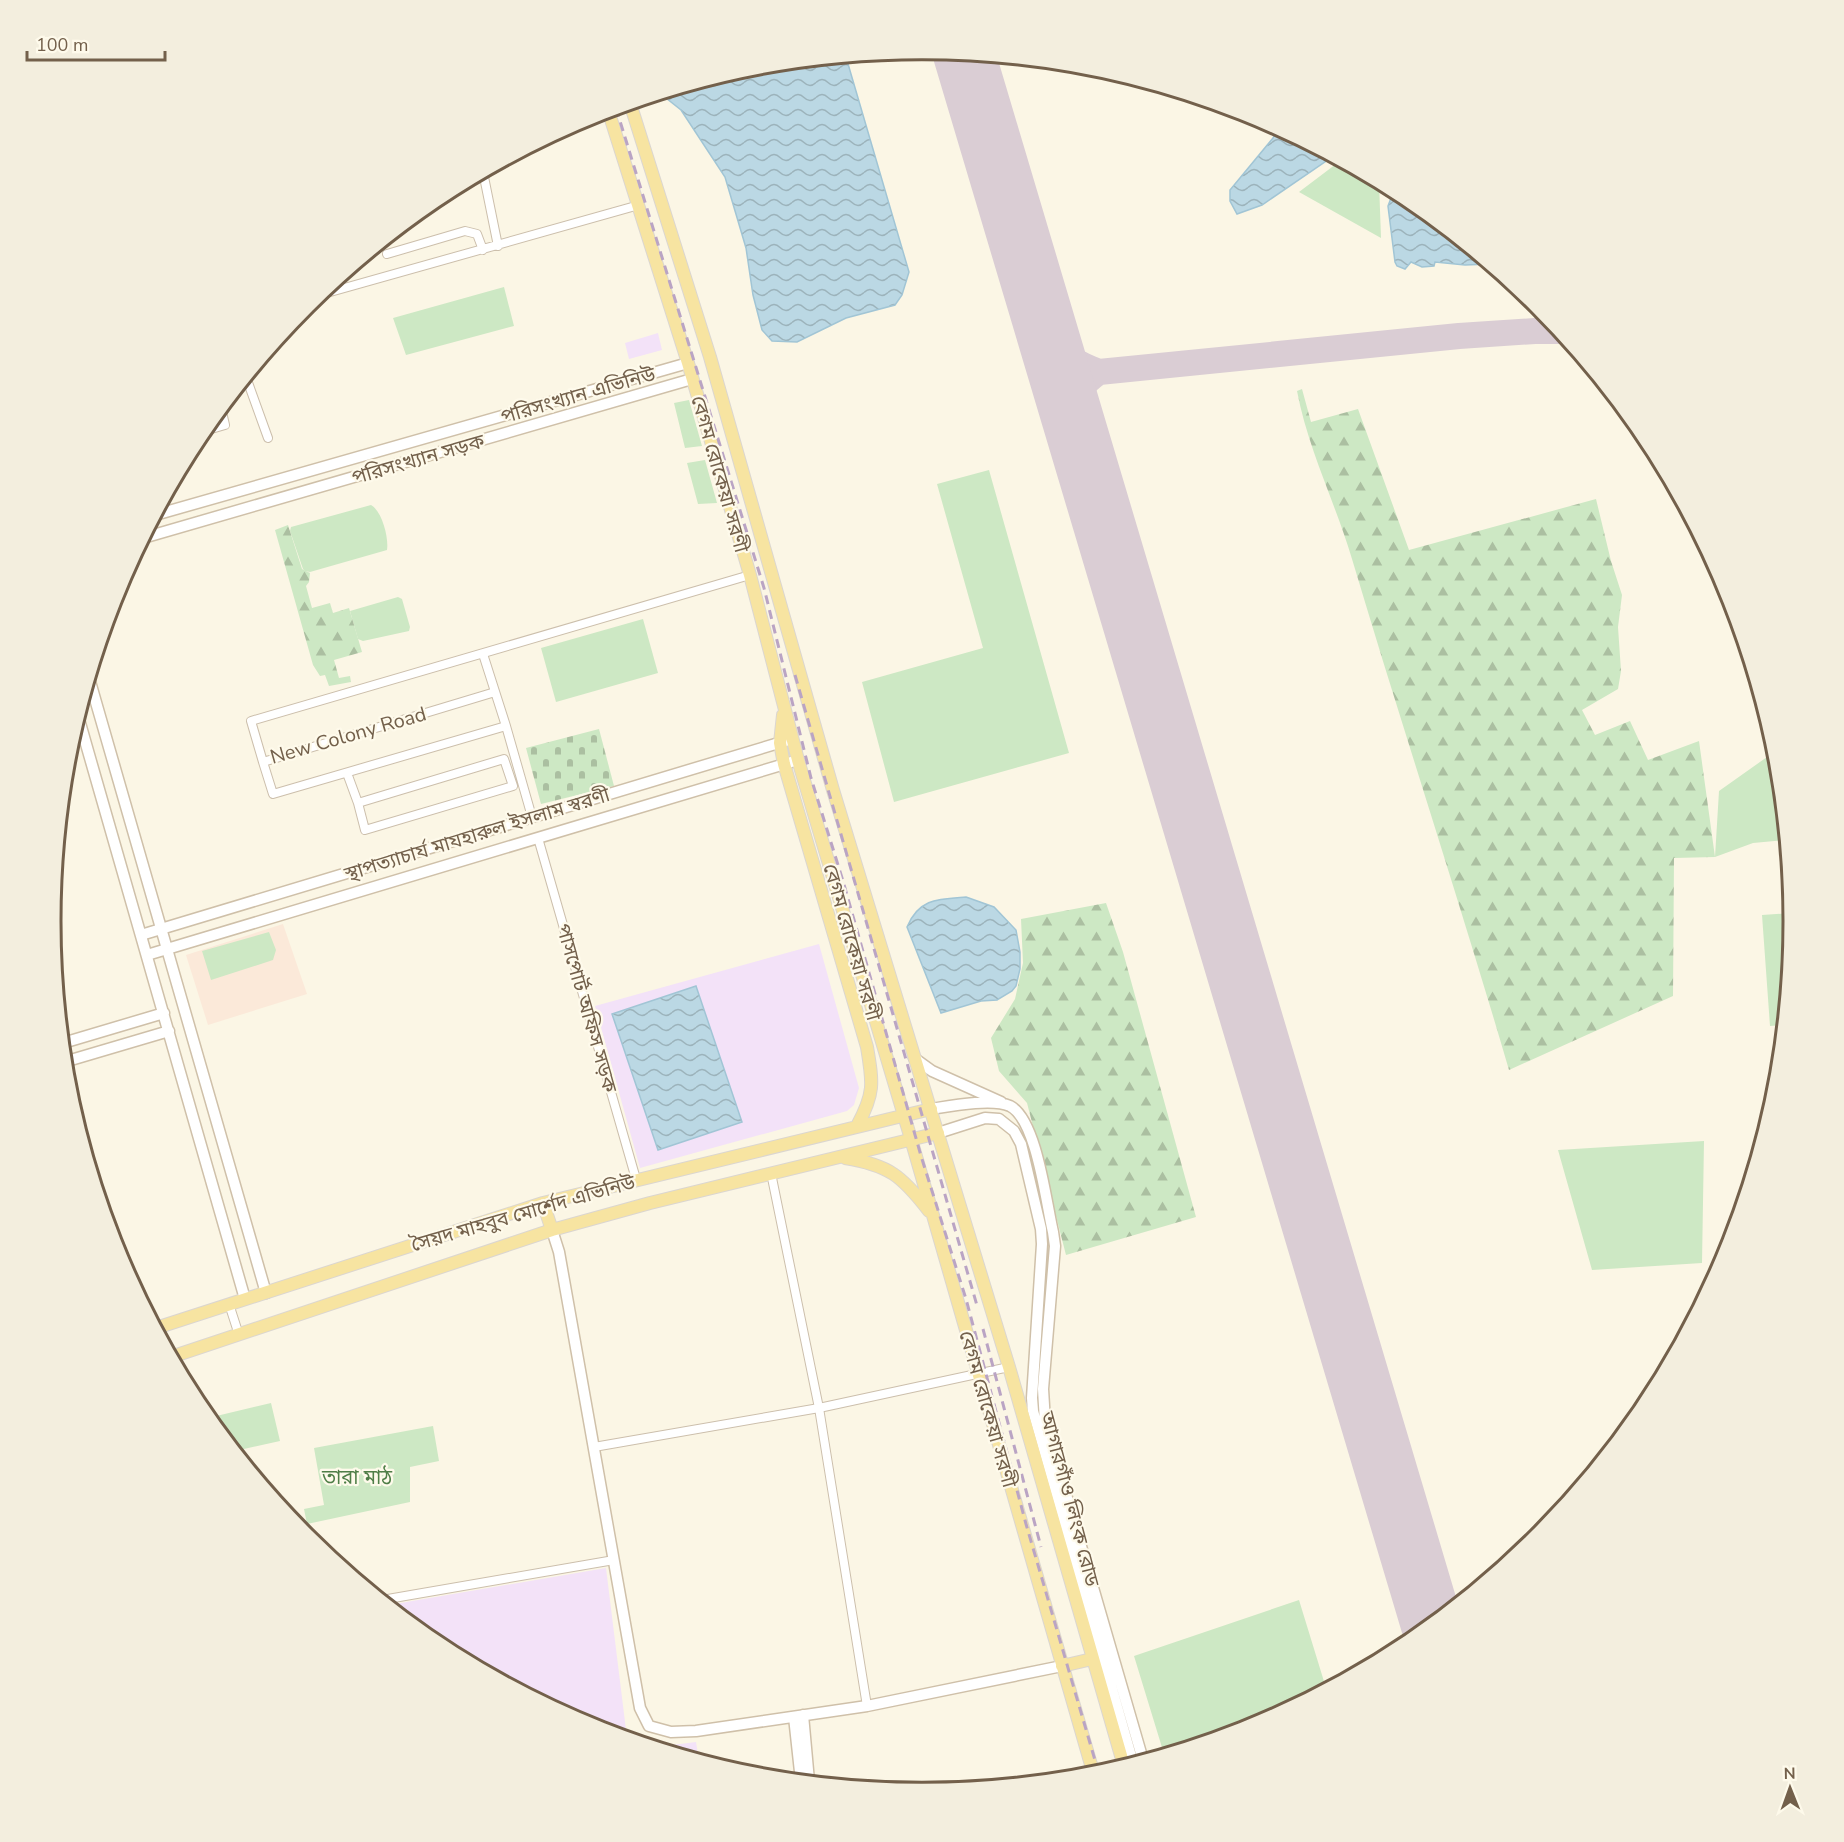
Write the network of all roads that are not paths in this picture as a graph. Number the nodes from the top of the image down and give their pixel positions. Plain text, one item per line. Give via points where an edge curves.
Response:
1 (632, 111) edge
2 (611, 119) edge
3 (484, 179) edge
4 (639, 205) junction
5 (498, 246) junction
6 (483, 250) junction
7 (387, 254) dead end
8 (336, 290) edge
9 (710, 357) junction
10 (688, 363) junction
11 (715, 373) junction
12 (692, 380) junction
13 (249, 385) edge
14 (268, 438) dead end
15 (164, 513) edge
16 (152, 535) edge
17 (771, 569) junction
18 (750, 575) junction
19 (483, 654) junction
20 (92, 690) edge
21 (495, 692) junction
22 (506, 726) junction
23 (83, 732) edge
24 (786, 741) junction
25 (798, 760) junction
26 (263, 762) junction
27 (783, 764) junction
28 (347, 773) junction
29 (357, 803) junction
30 (532, 817) junction
31 (538, 838) junction
32 (324, 880) junction
33 (331, 900) junction
34 (161, 929) junction
35 (141, 935) junction
36 (167, 949) junction
37 (147, 955) junction
38 (164, 1013) junction
39 (169, 1032) junction
40 (69, 1041) edge
41 (914, 1057) junction
42 (73, 1060) edge
43 (1009, 1106) junction
44 (931, 1109) junction
45 (903, 1115) junction
46 (857, 1126) junction
47 (938, 1132) junction
48 (911, 1139) junction
49 (838, 1157) junction
50 (771, 1173) junction
51 (636, 1179) junction
52 (543, 1203) junction
53 (933, 1216) junction
54 (552, 1230) junction
55 (264, 1286) junction
56 (244, 1292) junction
57 (229, 1304) junction
58 (162, 1326) edge
59 (239, 1335) junction
60 (178, 1355) edge
61 (1009, 1367) junction
62 (978, 1373) junction
63 (819, 1408) junction
64 (594, 1447) junction
65 (614, 1560) junction
66 (391, 1598) edge
67 (1092, 1659) junction
68 (1062, 1666) junction
69 (867, 1706) junction
70 (799, 1716) junction
71 (1141, 1754) edge
72 (1131, 1756) edge
73 (1122, 1758) edge
74 (1091, 1765) edge
75 (801, 1773) edge
76 (809, 1775) edge

1 - 9 main road, বেগম রোকেয়া সরণী
2 - 4 main road, বেগম রোকেয়া সরণী
3 - 5 street
4 - 5 street
4 - 10 main road, বেগম রোকেয়া সরণী
5 - 6 street
6 - 7 street via 477,234 465,231
6 - 8 street
9 - 10 main road
9 - 11 main road, বেগম রোকেয়া সরণী
10 - 12 main road, বেগম রোকেয়া সরণী
10 - 15 street, পরিসংখ্যান এভিনিউ
11 - 12 main road
11 - 17 main road, বেগম রোকেয়া সরণী
12 - 16 street, পরিসংখ্যান সড়ক
12 - 18 main road, বেগম রোকেয়া সরণী
13 - 14 street
17 - 18 main road
17 - 41 main road, বেগম রোকেয়া সরণী
18 - 19 street, New Colony Road
18 - 24 main road, বেগম রোকেয়া সরণী via 784,709
19 - 21 street
19 - 26 street, New Colony Road via 251,722
20 - 34 street
21 - 22 street
21 - 26 street, New Colony Road
22 - 28 street, New Colony Road
22 - 30 street
23 - 35 street
24 - 25 main road, বেগম রোকেয়া সরণী
24 - 27 main road
24 - 30 street, স্থাপত্যাচার্য মাযহারুল ইসলাম স্বরণী
25 - 27 street, স্থাপত্যাচার্য মাযহারুল ইসলাম স্বরণী
25 - 45 main road, বেগম রোকেয়া সরণী
26 - 28 street, New Colony Road via 273,795
27 - 31 street, স্থাপত্যাচার্য মাযহারুল ইসলাম স্বরণী
27 - 46 main road via 867,1047 872,1086
28 - 29 street, New Colony Road
29 - 29 street, New Colony Road via 504,759 513,786 365,830
30 - 31 street
30 - 32 street, স্থাপত্যাচার্য মাযহারুল ইসলাম স্বরণী
31 - 33 street, স্থাপত্যাচার্য মাযহারুল ইসলাম স্বরণী
31 - 51 street, পাসপোর্ট অফিস সড়ক
32 - 33 street
32 - 34 street, স্থাপত্যাচার্য মাযহারুল ইসলাম স্বরণী
33 - 36 street, স্থাপত্যাচার্য মাযহারুল ইসলাম স্বরণী
34 - 35 street, স্থাপত্যাচার্য মাযহারুল ইসলাম স্বরণী
34 - 36 street
35 - 37 street
36 - 37 street, স্থাপত্যাচার্য মাযহারুল ইসলাম স্বরণী
36 - 55 street
37 - 38 street
38 - 39 street
38 - 40 street
39 - 42 street
39 - 56 street
41 - 43 street via 932,1071
41 - 44 main road, বেগম রোকেয়া সরণী
43 - 44 street via 979,1103
43 - 71 street, আগারগাঁও লিংক রোড via 1021,1116 1032,1138 1053,1232 1055,1263 1043,1389 1045,1422
44 - 45 main road, সৈয়দ মাহবুব মোর্শেদ এভিনিউ
44 - 47 main road, বেগম রোকেয়া সরণী
45 - 46 main road, সৈয়দ মাহবুব মোর্শেদ এভিনিউ
45 - 48 main road, বেগম রোকেয়া সরণী
46 - 51 main road, সৈয়দ মাহবুব মোর্শেদ এভিনিউ
47 - 48 main road, সৈয়দ মাহবুব মোর্শেদ এভিনিউ
47 - 61 main road, বেগম রোকেয়া সরণী
47 - 72 street, আগারগাঁও লিংক রোড via 976,1119 999,1119 1014,1131 1021,1144 1042,1244 1033,1411
48 - 49 main road, সৈয়দ মাহবুব মোর্শেদ এভিনিউ
48 - 53 main road, বেগম রোকেয়া সরণী
49 - 50 main road, সৈয়দ মাহবুব মোর্শেদ এভিনিউ
49 - 53 main road via 891,1170
50 - 54 main road, সৈয়দ মাহবুব মোর্শেদ এভিনিউ
50 - 63 street
51 - 52 main road, সৈয়দ মাহবুব মোর্শেদ এভিনিউ
52 - 54 main road
52 - 55 main road, সৈয়দ মাহবুব মোর্শেদ এভিনিউ
53 - 62 main road, বেগম রোকেয়া সরণী
54 - 59 main road, সৈয়দ মাহবুব মোর্শেদ এভিনিউ
54 - 64 street
55 - 56 main road, সৈয়দ মাহবুব মোর্শেদ এভিনিউ
56 - 57 main road, সৈয়দ মাহবুব মোর্শেদ এভিনিউ
57 - 58 main road, সৈয়দ মাহবুব মোর্শেদ এভিনিউ
57 - 59 street
59 - 60 main road, সৈয়দ মাহবুব মোর্শেদ এভিনিউ
61 - 62 street
61 - 67 main road, বেগম রোকেয়া সরণী
62 - 63 street
62 - 68 main road, বেগম রোকেয়া সরণী
63 - 64 street
63 - 69 street
64 - 65 street
65 - 66 street
65 - 70 street via 640,1708 649,1726 684,1732
67 - 68 main road
67 - 73 main road, বেগম রোকেয়া সরণী
68 - 69 street
68 - 74 main road, বেগম রোকেয়া সরণী
69 - 70 street
70 - 75 street
70 - 76 street

